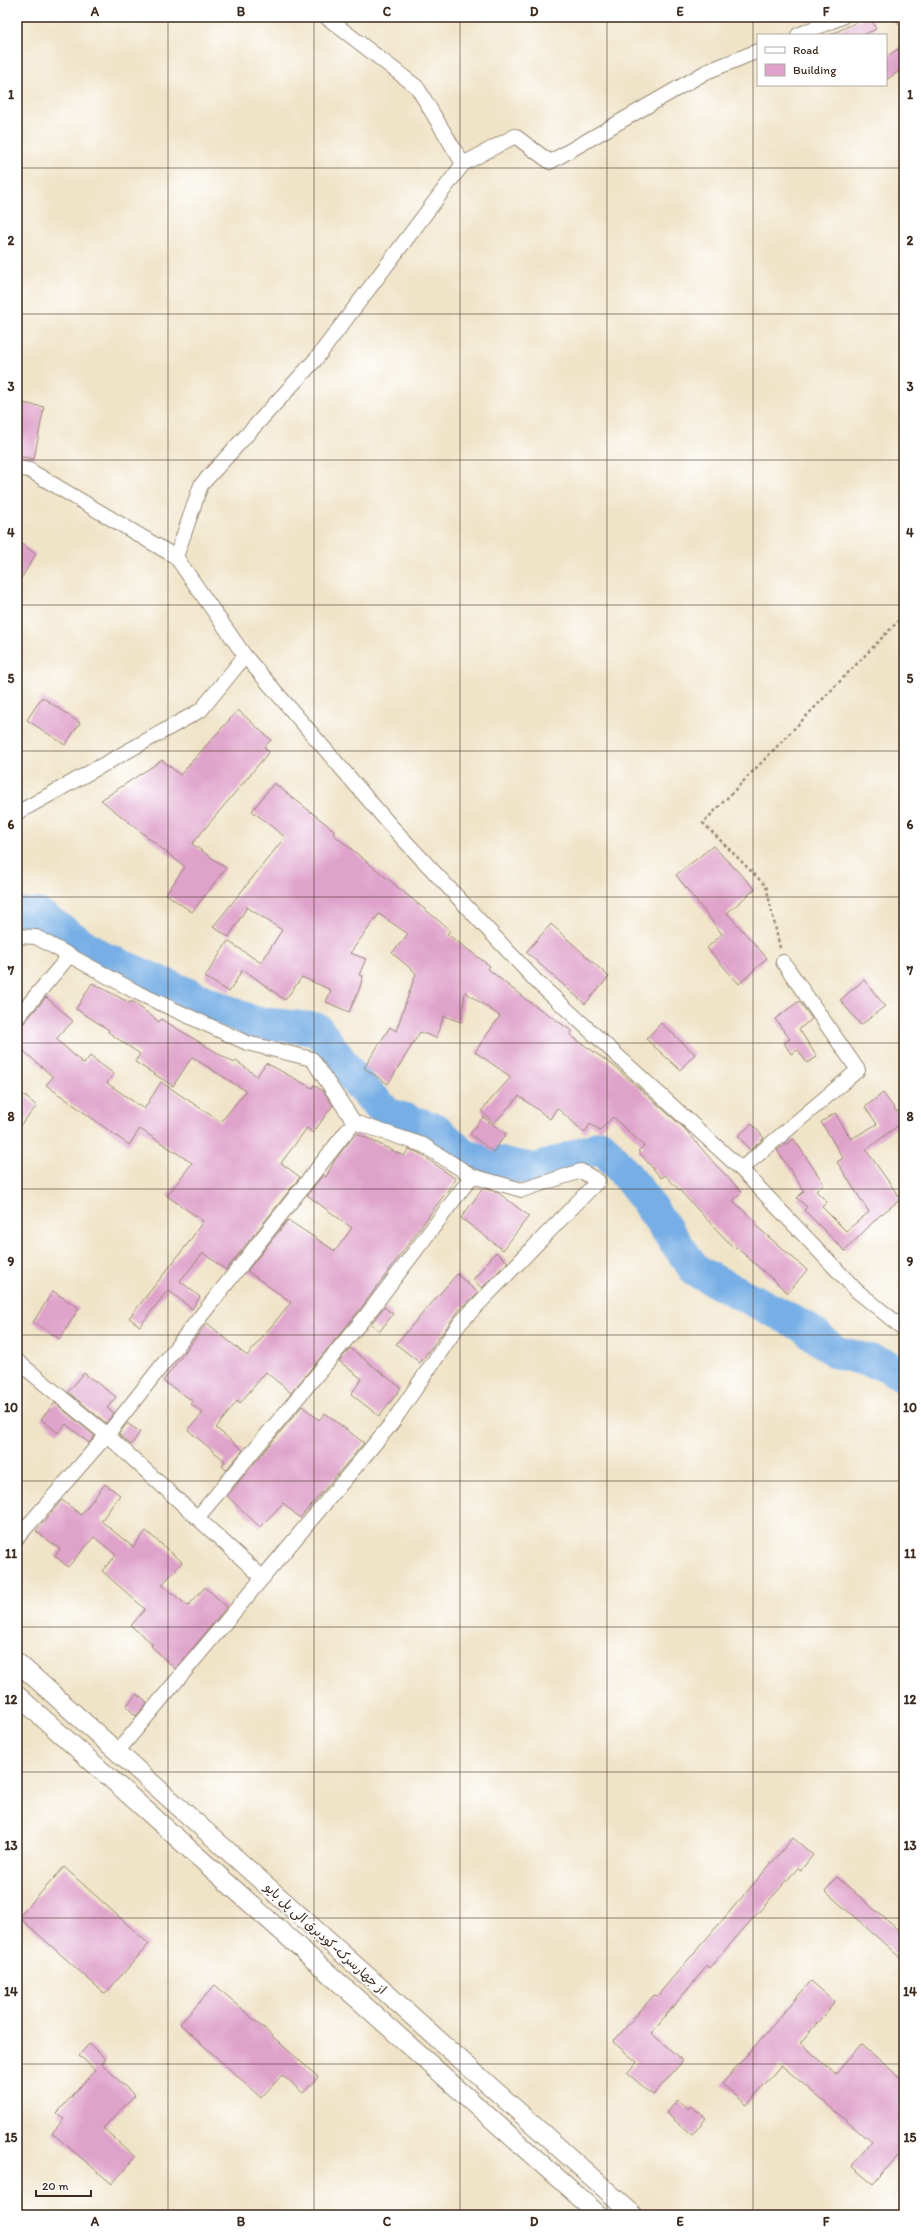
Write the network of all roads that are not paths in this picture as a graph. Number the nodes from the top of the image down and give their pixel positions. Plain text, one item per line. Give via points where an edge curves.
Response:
1 (326, 17) edge
2 (842, 17) edge
3 (800, 34) edge
4 (757, 51) edge
5 (463, 164) junction
6 (17, 468) edge
7 (176, 558) junction
8 (245, 656) junction
9 (17, 813) edge
10 (17, 936) edge
11 (70, 956) junction
12 (783, 962) road end
13 (17, 1018) edge
14 (354, 1122) junction
15 (741, 1169) junction
16 (472, 1176) junction
17 (904, 1329) edge
18 (17, 1361) edge
19 (107, 1435) junction
20 (197, 1518) junction
21 (17, 1538) edge
22 (263, 1578) junction
23 (17, 1662) edge
24 (17, 1695) edge
25 (117, 1752) junction
26 (599, 2215) edge
27 (634, 2215) edge

1 - 5 street via 417,87
2 - 3 street
4 - 5 street via 706,72 550,162 515,136
5 - 7 street via 316,359 200,486
6 - 7 street via 29,470
7 - 8 street
8 - 9 street via 201,710
8 - 15 street via 391,826 537,982
10 - 11 street via 36,937
11 - 13 street
11 - 14 street via 138,993 247,1043 312,1059
12 - 15 street via 858,1070
14 - 16 street via 424,1145
14 - 19 street
15 - 17 street via 857,1291
16 - 20 street via 366,1316
16 - 22 street via 522,1190 581,1171 598,1181 460,1323 392,1423
18 - 19 street
19 - 20 street
19 - 21 street
20 - 22 street
22 - 25 street
23 - 25 street, از جهارسرک-کودبرق الی پل بایو
24 - 26 street, از جهارسرک-کودبرق الی پل بایو
25 - 27 street, از جهارسرک-کودبرق الی پل بایو

